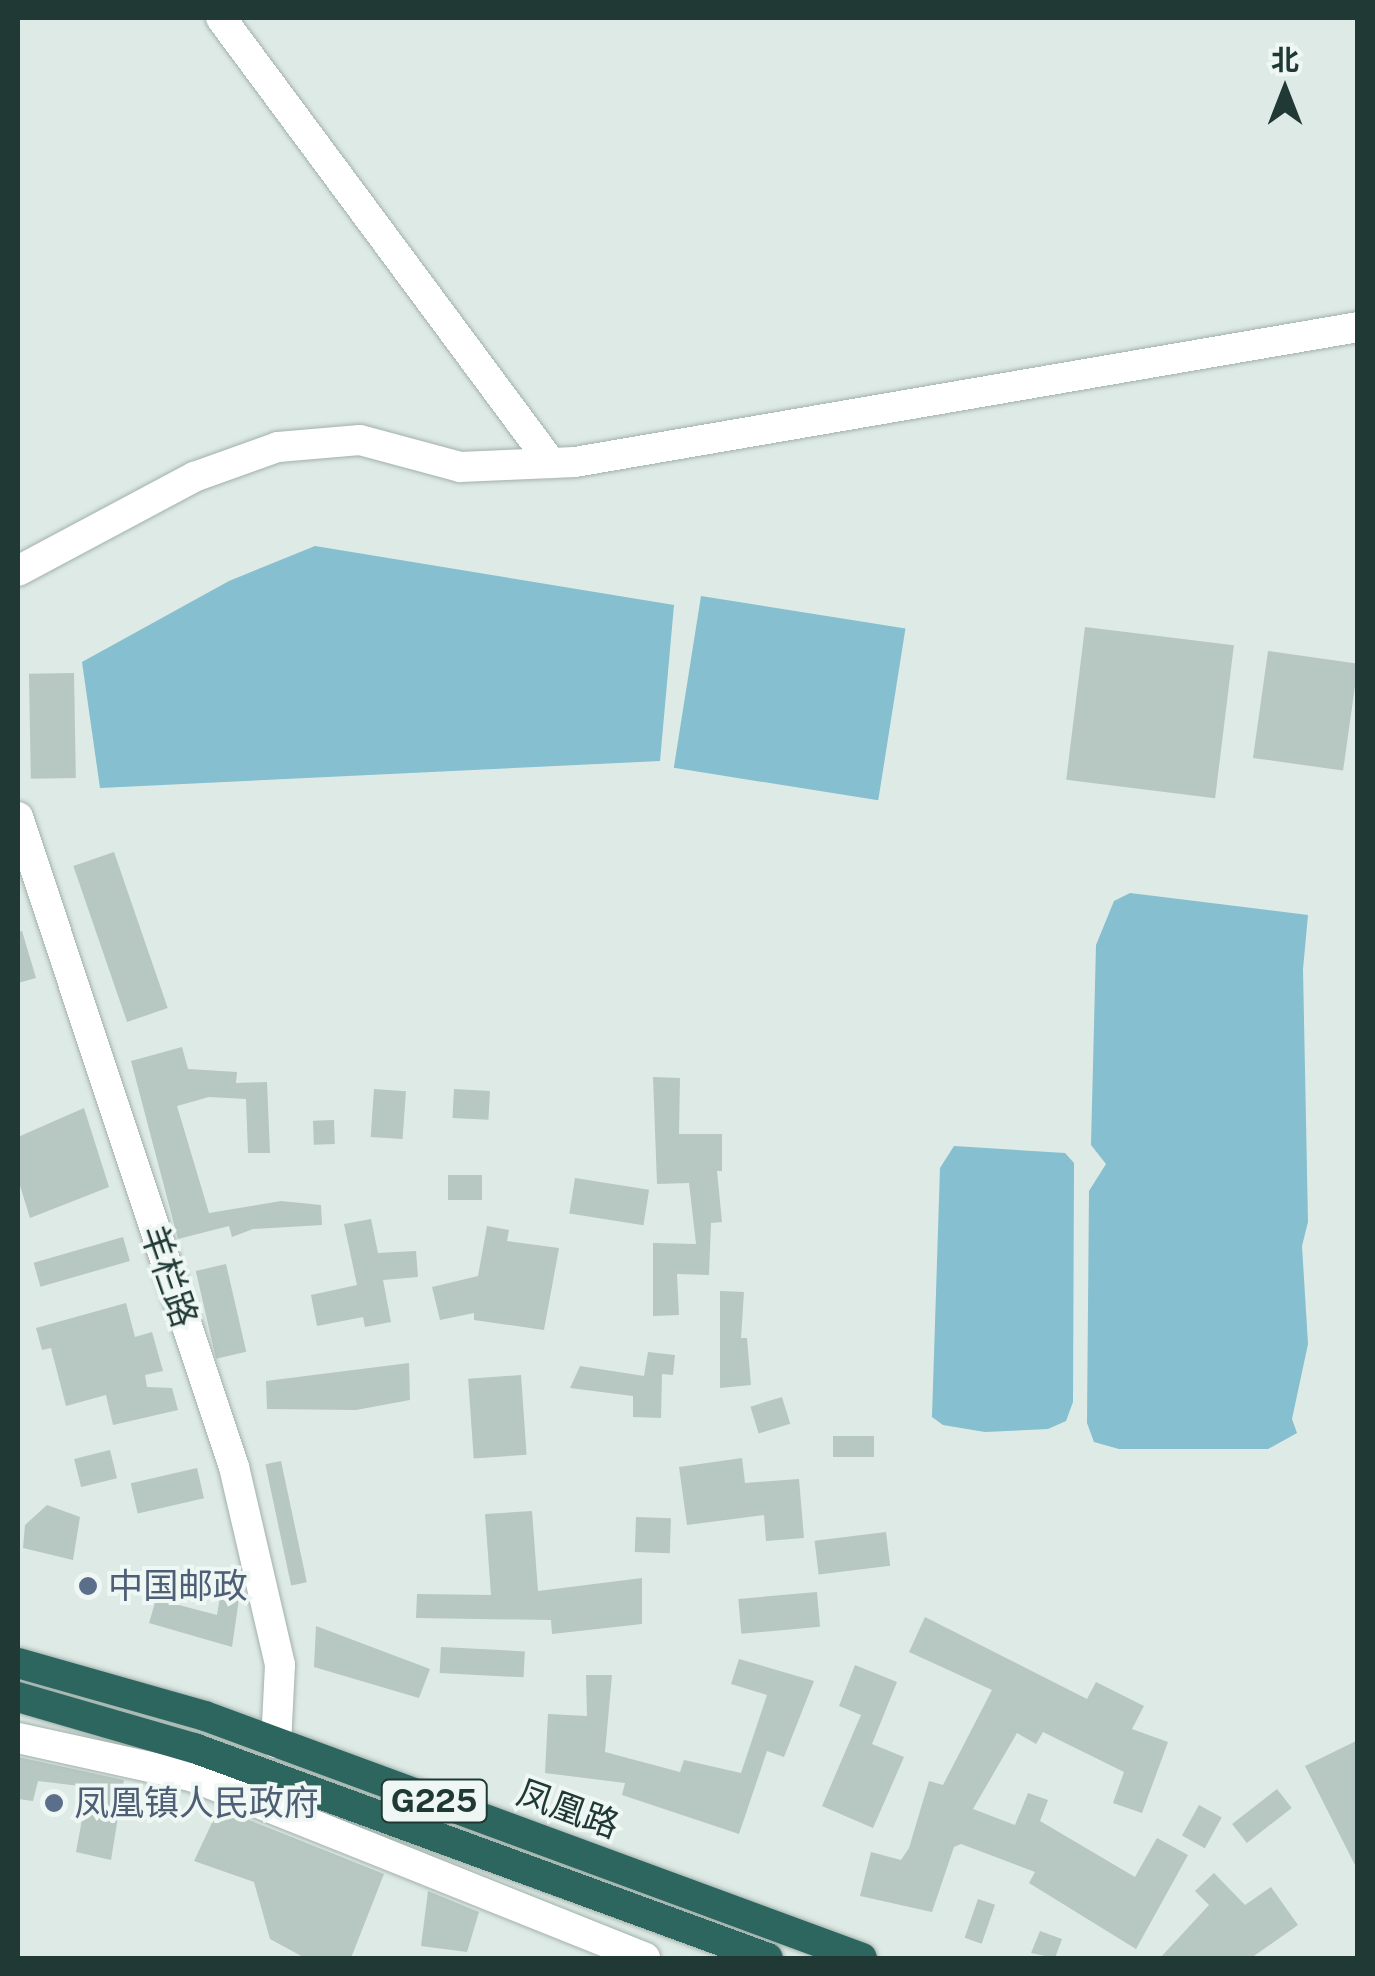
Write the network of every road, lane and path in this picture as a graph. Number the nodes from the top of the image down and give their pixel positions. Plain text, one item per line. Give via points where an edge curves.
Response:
1 (221, 18) edge
2 (1358, 326) edge
3 (551, 463) junction
4 (18, 571) edge
5 (18, 817) edge
6 (18, 1663) edge
7 (18, 1697) edge
8 (18, 1738) edge
9 (276, 1742) junction
10 (757, 1957) edge
11 (645, 1958) edge
12 (862, 1958) edge

1 - 3 street
2 - 3 street
3 - 4 street via 460,467 360,440 278,447 194,477
5 - 9 street, 羊栏路 via 234,1467 280,1665
6 - 9 highway, 凤凰路 / G225
7 - 10 highway, 凤凰路 / G225 via 194,1748
8 - 11 street via 191,1776
9 - 12 highway, 凤凰路 / G225

